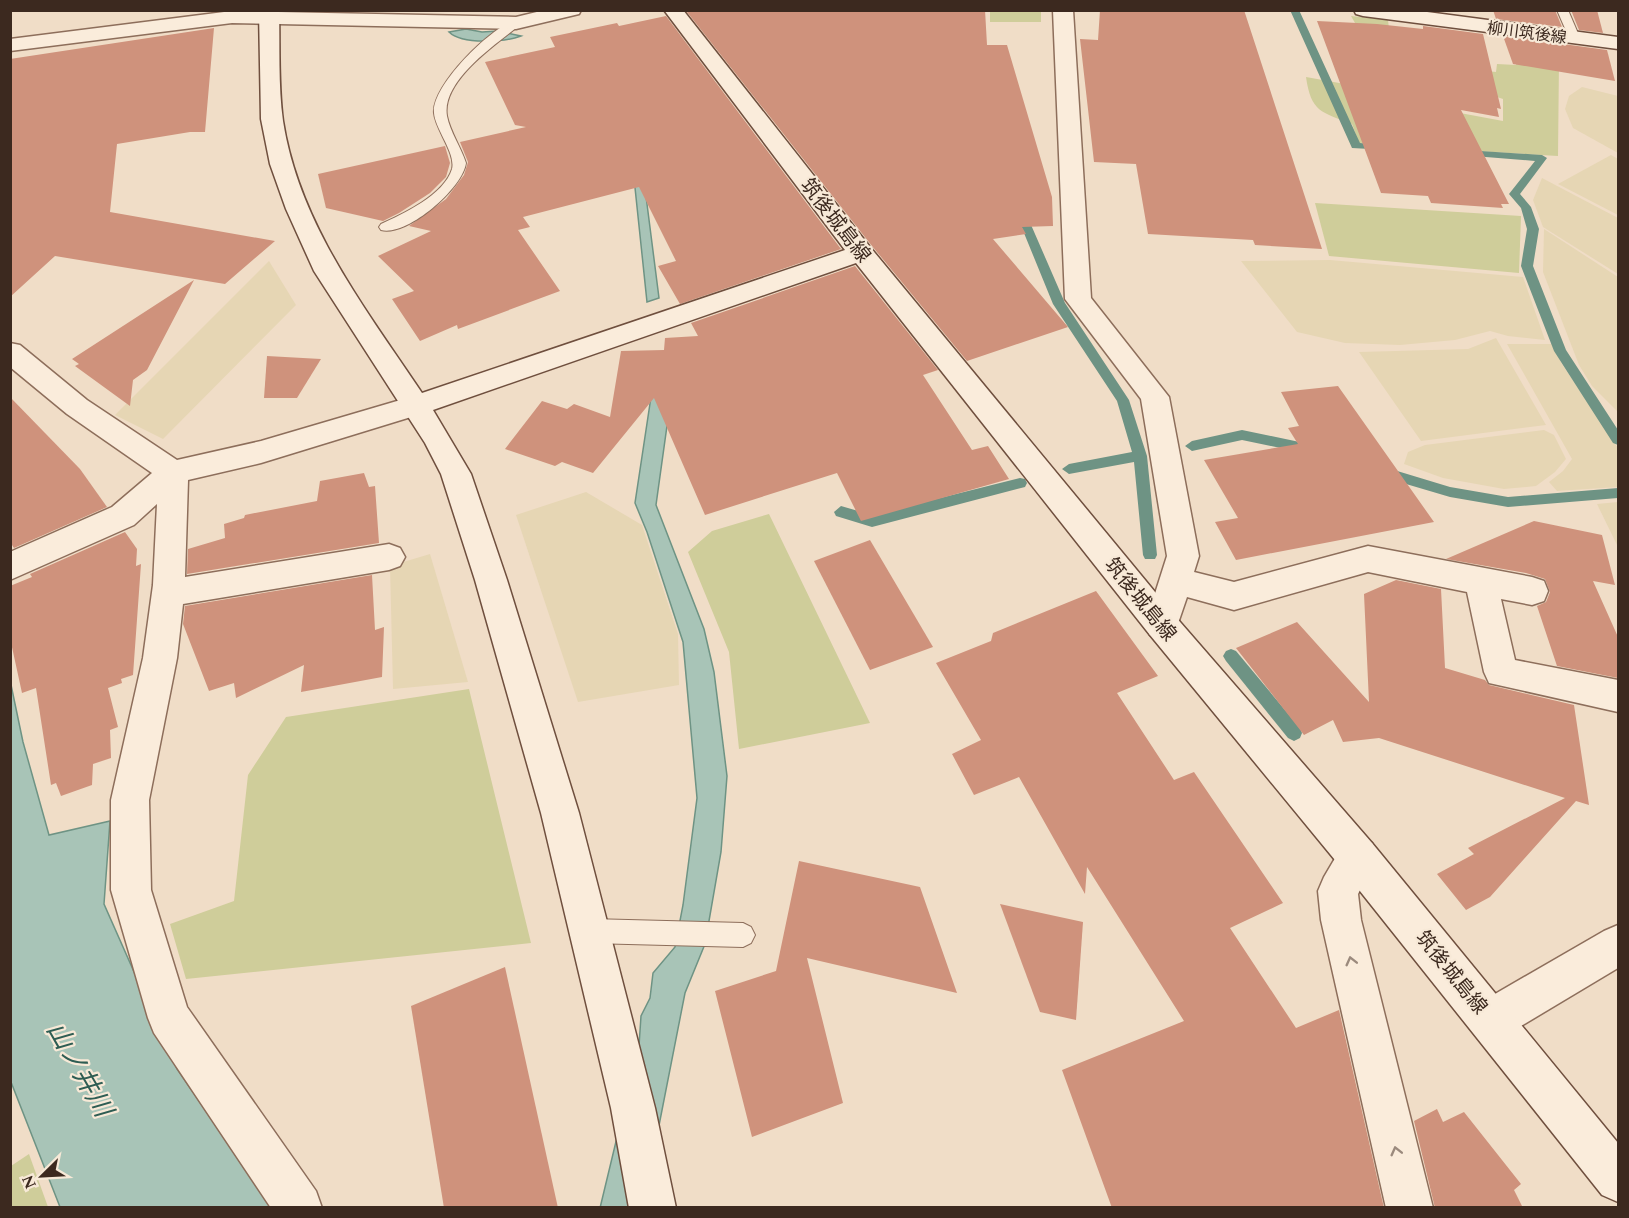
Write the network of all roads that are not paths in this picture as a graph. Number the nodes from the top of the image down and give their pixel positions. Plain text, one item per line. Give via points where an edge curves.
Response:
1 (572, 10) edge
2 (673, 10) edge
3 (1063, 10) edge
4 (1363, 10) edge
5 (1562, 10) edge
6 (269, 14) edge
7 (366, 15) edge
8 (516, 23) junction
9 (1574, 38) junction
10 (1618, 43) edge
11 (10, 45) edge
12 (386, 227) dead end
13 (861, 253) junction
14 (10, 352) edge
15 (414, 406) junction
16 (173, 472) junction
17 (389, 558) dead end
18 (10, 567) edge
19 (1175, 581) junction
20 (1481, 581) junction
21 (1532, 591) dead end
22 (168, 593) junction
23 (1162, 625) junction
24 (1618, 696) edge
25 (1358, 857) junction
26 (590, 932) junction
27 (732, 935) dead end
28 (1618, 945) edge
29 (1491, 1020) junction
30 (1618, 1179) edge
31 (299, 1208) edge
32 (653, 1208) edge
33 (1410, 1208) edge

1 - 8 street
2 - 13 street, 筑後城島線
3 - 19 street via 1078,299 1155,397 1183,556
4 - 9 street, 柳川筑後線
5 - 9 lane
6 - 7 street
6 - 11 street
6 - 15 street via 272,119 281,164 327,271
7 - 8 street
8 - 12 lane via 482,51 442,99 440,113 460,165 457,175 413,216
9 - 10 street, 柳川筑後線
13 - 15 street
13 - 23 street, 筑後城島線
14 - 16 street via 77,407
15 - 16 street via 261,452
15 - 26 street via 456,474 488,569 560,813
16 - 18 street via 123,516
16 - 22 street
17 - 22 street
19 - 20 street via 1234,596 1368,559
19 - 23 street
20 - 21 street
20 - 24 street via 1501,672
22 - 31 street via 160,658 130,800 130,890 169,1018
23 - 25 street, 筑後城島線
25 - 29 street, 筑後城島線
33 -> 25 street via 1341,920 1338,891
26 - 27 lane
26 - 32 street
28 - 29 street
29 - 30 street, 筑後城島線

